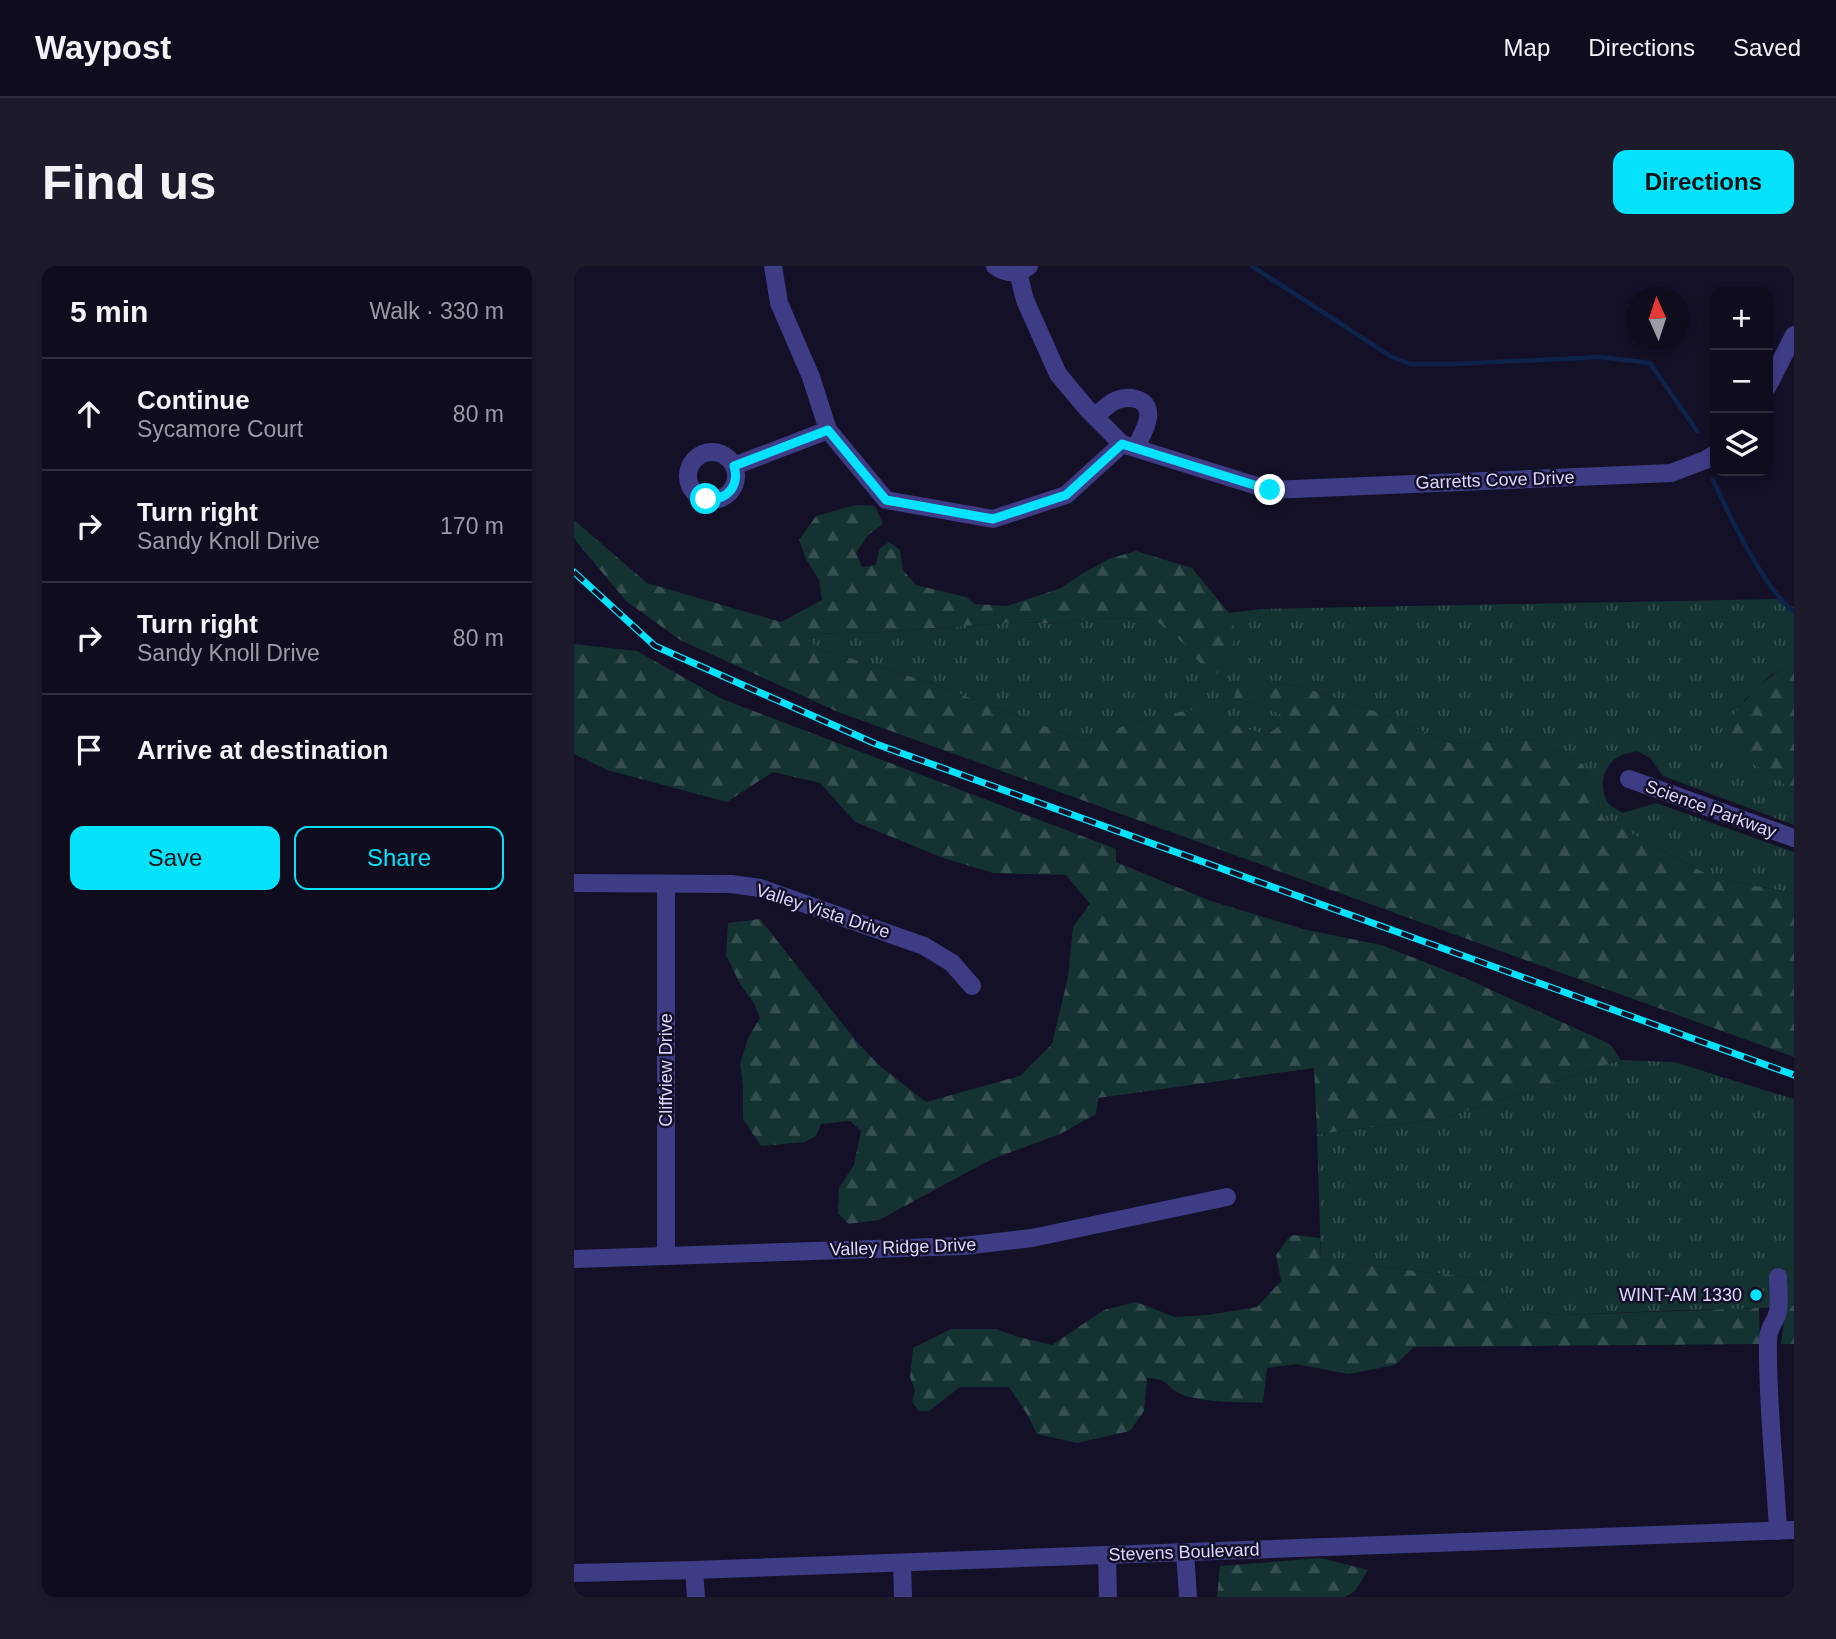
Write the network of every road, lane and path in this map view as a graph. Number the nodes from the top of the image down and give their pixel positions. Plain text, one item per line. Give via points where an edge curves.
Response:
1 (773, 266) edge
2 (995, 266) edge
3 (1023, 269) edge
4 (1794, 335) edge
5 (1773, 376) edge
6 (1095, 417) junction
7 (828, 430) junction
8 (1129, 446) junction
9 (1710, 457) edge
10 (734, 466) dead end
11 (1629, 779) dead end
12 (1794, 838) edge
13 (574, 883) edge
14 (666, 884) junction
15 (972, 986) dead end
16 (1227, 1197) dead end
17 (666, 1256) junction
18 (574, 1259) edge
19 (1778, 1277) dead end
20 (1786, 1530) edge
21 (1185, 1552) junction
22 (1107, 1555) junction
23 (902, 1563) junction
24 (694, 1570) junction
25 (574, 1573) edge
26 (696, 1597) edge
27 (903, 1597) edge
28 (1108, 1597) edge
29 (1188, 1597) edge

1 - 7 street via 779,303
2 - 3 street via 1009,273
3 - 6 street via 1025,300 1058,374
4 - 5 street
6 - 8 street
6 - 8 street via 1116,400 1133,398 1147,406 1149,414
7 - 8 street via 886,500 993,519 1066,495
7 - 10 street
8 - 9 street, Garretts Cove Drive via 1270,490 1671,473
11 - 12 street, Science Parkway
13 - 14 street, Valley Vista Drive
14 - 15 street, Valley Vista Drive via 760,888 924,946 952,963
14 - 17 street, Cliffview Drive
16 - 17 street, Valley Ridge Drive via 1032,1238 963,1246
17 - 18 street, Valley Ridge Drive
19 - 20 street via 1778,1310 1769,1326 1768,1378
20 - 21 street, Stevens Boulevard
21 - 22 street, Stevens Boulevard
21 - 29 street
22 - 23 street, Stevens Boulevard
22 - 28 street
23 - 24 street, Stevens Boulevard
23 - 27 street
24 - 25 street, Stevens Boulevard
24 - 26 street

